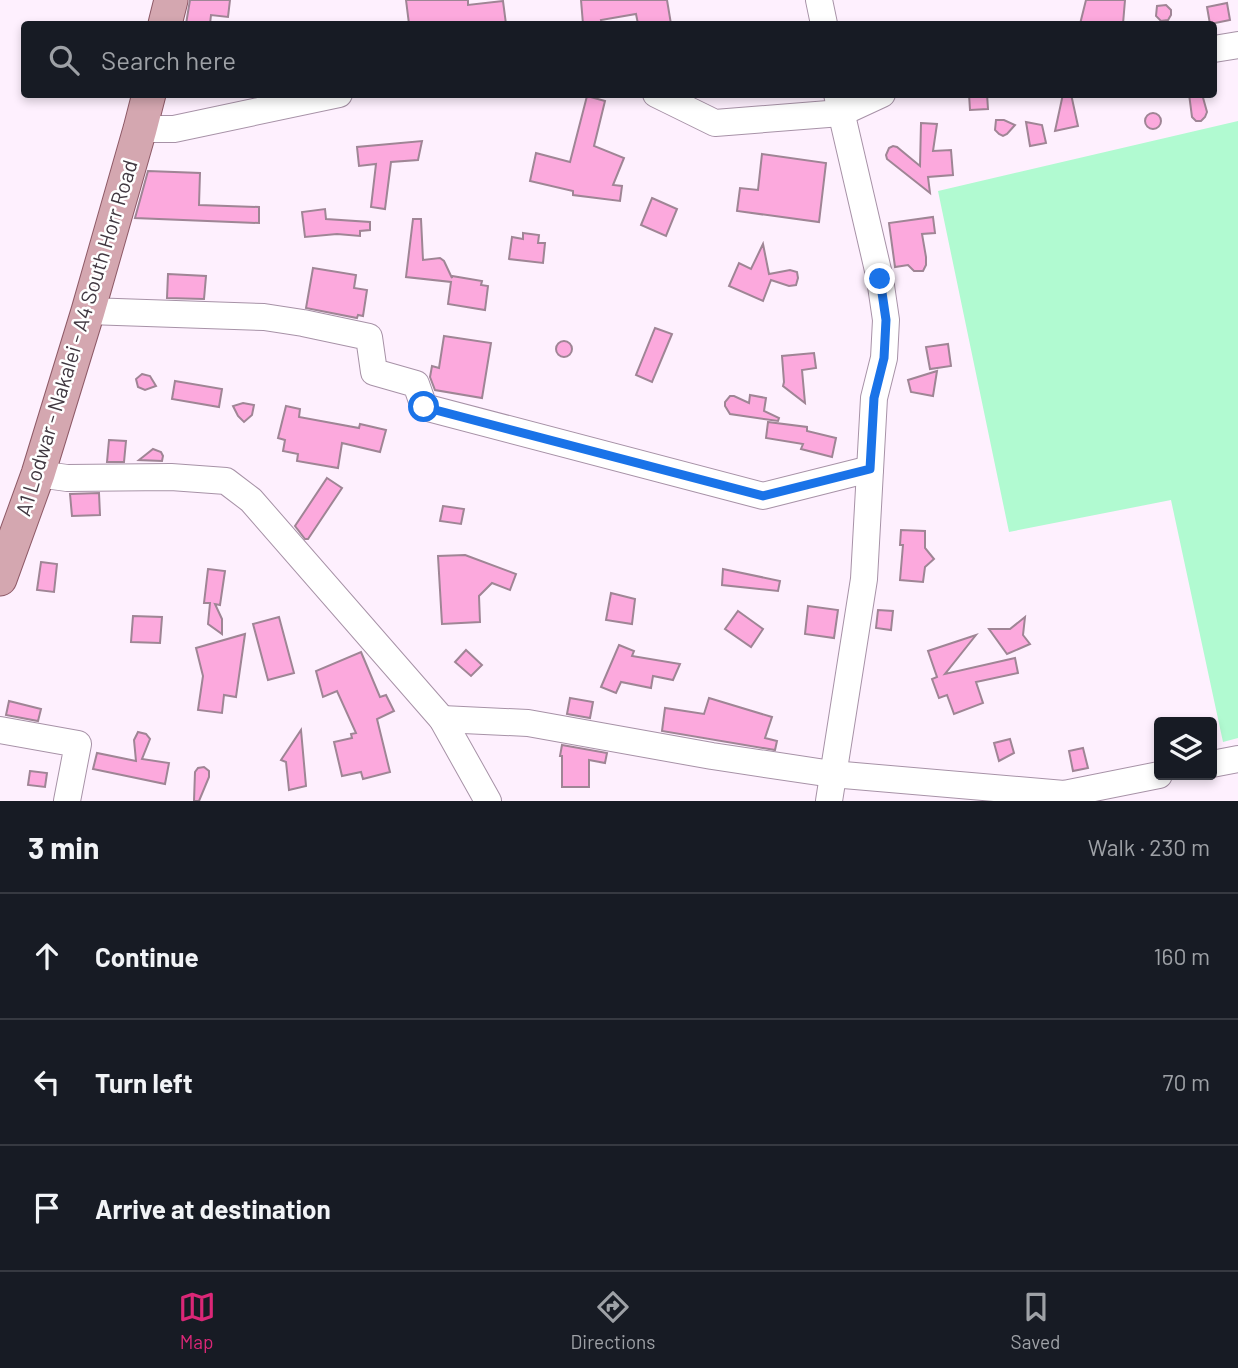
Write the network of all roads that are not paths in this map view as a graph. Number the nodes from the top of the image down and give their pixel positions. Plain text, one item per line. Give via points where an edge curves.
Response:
1 (171, 0) edge
2 (819, 0) edge
3 (166, 21) edge
4 (823, 21) edge
5 (1238, 45) edge
6 (1217, 48) edge
7 (148, 98) edge
8 (320, 98) edge
9 (664, 98) edge
10 (865, 98) edge
11 (839, 104) edge
12 (140, 129) junction
13 (88, 311) junction
14 (870, 469) junction
15 (38, 474) junction
16 (0, 579) edge
17 (442, 719) junction
18 (0, 730) edge
19 (1238, 759) edge
20 (1217, 763) edge
21 (832, 774) junction
22 (1154, 776) edge
23 (67, 801) edge
24 (488, 801) edge
25 (829, 801) edge

1 - 3 main road
2 - 4 street
5 - 6 street
7 - 12 main road, A1 Lodwar - Nakalei - A4 South Horr Road
8 - 12 street via 174,129
9 - 11 street via 715,123
10 - 11 street
11 - 14 street via 886,320 884,358 874,398
12 - 13 main road, A1 Lodwar - Nakalei - A4 South Horr Road
13 - 14 street via 264,317 369,337 374,372 416,384 424,407 763,496
13 - 15 main road, A1 Lodwar - Nakalei - A4 South Horr Road
14 - 21 street via 864,579
15 - 16 main road, A1 Lodwar - Nakalei - A4 South Horr Road
15 - 17 street via 226,481 251,500
17 - 21 street via 528,723
17 - 24 street
18 - 23 street via 78,744
19 - 20 street
21 - 22 street via 1064,794
21 - 25 street

